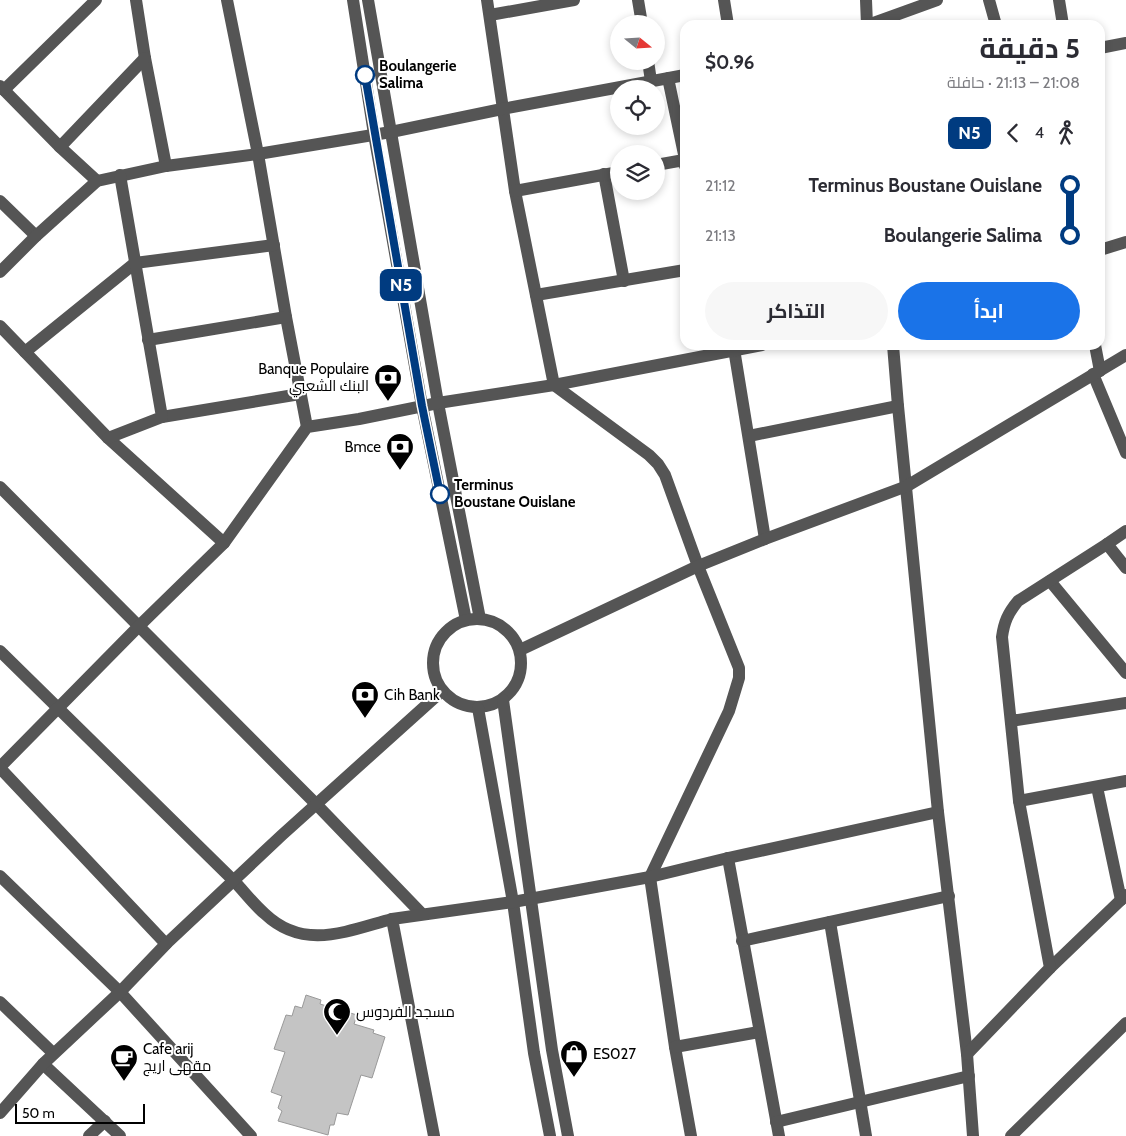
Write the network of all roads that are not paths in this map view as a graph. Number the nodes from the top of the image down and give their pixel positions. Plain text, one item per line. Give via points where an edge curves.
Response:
1 (96, 0) edge
2 (136, 0) edge
3 (227, 0) edge
4 (353, 0) edge
5 (368, 0) edge
6 (487, 0) edge
7 (574, 0) edge
8 (638, 0) edge
9 (724, 0) edge
10 (866, 0) edge
11 (936, 0) edge
12 (989, 0) edge
13 (1059, 0) edge
14 (490, 15) junction
15 (640, 15) edge
16 (727, 20) edge
17 (867, 20) edge
18 (891, 20) edge
19 (995, 20) edge
20 (1062, 20) edge
21 (1126, 43) edge
22 (1105, 47) edge
23 (145, 58) junction
24 (649, 70) edge
25 (680, 76) edge
26 (668, 78) junction
27 (651, 80) joint
28 (2, 88) edge
29 (610, 88) edge
30 (502, 108) junction
31 (391, 132) junction
32 (374, 134) junction
33 (680, 137) edge
34 (60, 147) junction
35 (258, 154) junction
36 (680, 163) edge
37 (665, 164) edge
38 (166, 166) junction
39 (610, 173) edge
40 (604, 174) junction
41 (120, 175) junction
42 (97, 181) junction
43 (515, 191) junction
44 (0, 201) edge
45 (36, 236) junction
46 (1126, 242) edge
47 (274, 245) junction
48 (1105, 248) edge
49 (135, 263) junction
50 (680, 271) edge
51 (0, 272) edge
52 (624, 280) junction
53 (536, 295) junction
54 (286, 317) junction
55 (0, 326) edge
56 (148, 340) junction
57 (711, 350) edge
58 (734, 350) edge
59 (893, 350) edge
60 (1095, 350) edge
61 (25, 352) junction
62 (1126, 355) edge
63 (1096, 372) junction
64 (554, 385) junction
65 (300, 394) junction
66 (438, 403) junction
67 (422, 406) junction
68 (898, 406) junction
69 (162, 418) junction
70 (307, 427) junction
71 (749, 436) junction
72 (108, 438) junction
73 (1126, 453) edge
74 (907, 486) junction
75 (0, 487) edge
76 (1126, 531) edge
77 (765, 539) junction
78 (224, 543) junction
79 (1107, 544) junction
80 (698, 566) junction
81 (1126, 568) edge
82 (1050, 581) junction
83 (480, 619) junction
84 (466, 620) junction
85 (139, 626) junction
86 (520, 650) junction
87 (0, 651) edge
88 (1126, 673) edge
89 (442, 691) junction
90 (503, 700) junction
91 (1126, 703) edge
92 (478, 708) junction
93 (58, 709) junction
94 (1011, 721) junction
95 (0, 768) edge
96 (1126, 781) edge
97 (1097, 786) junction
98 (1018, 801) junction
99 (316, 804) junction
100 (938, 812) junction
101 (728, 858) junction
102 (0, 876) edge
103 (650, 877) junction
104 (233, 880) junction
105 (949, 896) junction
106 (1123, 897) edge
107 (530, 898) junction
108 (513, 902) junction
109 (422, 914) junction
110 (392, 919) junction
111 (830, 922) junction
112 (742, 941) junction
113 (166, 944) junction
114 (1050, 968) junction
115 (120, 992) junction
116 (0, 1002) edge
117 (1126, 1023) edge
118 (759, 1032) junction
119 (676, 1047) junction
120 (53, 1053) junction
121 (967, 1054) junction
122 (43, 1064) junction
123 (969, 1076) junction
124 (860, 1103) junction
125 (0, 1113) edge
126 (104, 1121) junction
127 (776, 1122) junction
128 (90, 1136) edge
129 (120, 1136) edge
130 (251, 1136) edge
131 (434, 1136) edge
132 (550, 1136) edge
133 (568, 1136) edge
134 (691, 1136) edge
135 (778, 1136) edge
136 (866, 1136) edge
137 (973, 1136) edge
138 (1012, 1136) edge

1 - 28 street
2 - 23 street
3 - 35 street
4 - 32 street
5 - 31 street
6 - 14 street
7 - 14 street
8 - 15 street
9 - 16 street
10 - 17 street
11 - 18 street
12 - 19 street
13 - 20 street
14 - 30 street
21 - 22 street
23 - 34 street
23 - 38 street
24 - 27 street
25 - 26 street
26 - 27 street
26 - 33 street
28 - 34 street
29 - 30 street
30 - 31 street
30 - 43 street
31 - 32 street
31 - 66 street
32 - 35 street
32 - 67 street
34 - 42 street
35 - 38 street
35 - 47 street
36 - 37 street
38 - 41 street
39 - 40 street
40 - 43 street
40 - 52 street
41 - 42 street
41 - 49 street
42 - 45 street
43 - 53 street
44 - 45 street
45 - 51 street
46 - 48 street
47 - 49 street
47 - 54 street
49 - 56 street
49 - 61 street
50 - 52 street
52 - 53 street
53 - 64 street
54 - 56 street
54 - 65 street
55 - 61 street
56 - 69 street
57 - 64 street
58 - 71 street
59 - 68 street
60 - 63 street
61 - 72 street
62 - 63 street
63 - 73 street
63 - 74 street
64 - 66 street
64 - 80 street via 658,464
65 - 69 street
65 - 70 street
66 - 67 street
66 - 83 street
67 - 70 street
67 - 84 street
68 - 71 street
68 - 74 street
69 - 72 street
70 - 78 street
71 - 77 street
72 - 78 street
74 - 77 street
74 - 100 street
75 - 85 street
76 - 79 street
77 - 80 street
78 - 85 street
79 - 81 street
79 - 82 street
80 - 86 street
80 - 103 street via 735,655 739,678 729,711
82 - 88 street
82 - 94 street via 1018,601 1004,623 1002,638
83 - 84 street
83 - 86 street via 493,621 505,628
84 - 89 street via 442,636 435,649 435,678
85 - 93 street
85 - 99 street
86 - 90 street via 520,677 514,690
87 - 93 street
89 - 92 street via 464,706
89 - 99 street
90 - 92 street
90 - 107 street
91 - 94 street
92 - 108 street
93 - 95 street
93 - 104 street
94 - 98 street
95 - 113 street
96 - 97 street
97 - 98 street
97 - 106 street
98 - 114 street
99 - 104 street
99 - 109 street
100 - 101 street
100 - 105 street
101 - 103 street
101 - 112 street
102 - 115 street
103 - 107 street
103 - 119 street
104 - 110 street via 265,915 296,934 323,936
104 - 113 street
105 - 111 street
105 - 121 street
106 - 114 street
107 - 108 street
107 - 133 street
108 - 109 street
108 - 132 street via 534,1053
109 - 110 street
110 - 131 street
111 - 112 street
111 - 124 street
112 - 118 street
113 - 115 street
114 - 121 street
115 - 120 street
115 - 130 street
116 - 120 street
117 - 138 street
118 - 119 street
118 - 127 street
119 - 134 street
120 - 122 street
121 - 123 street
122 - 125 street
122 - 126 street
123 - 124 street
123 - 137 street
124 - 127 street
124 - 136 street
126 - 128 street
126 - 129 street
127 - 135 street

